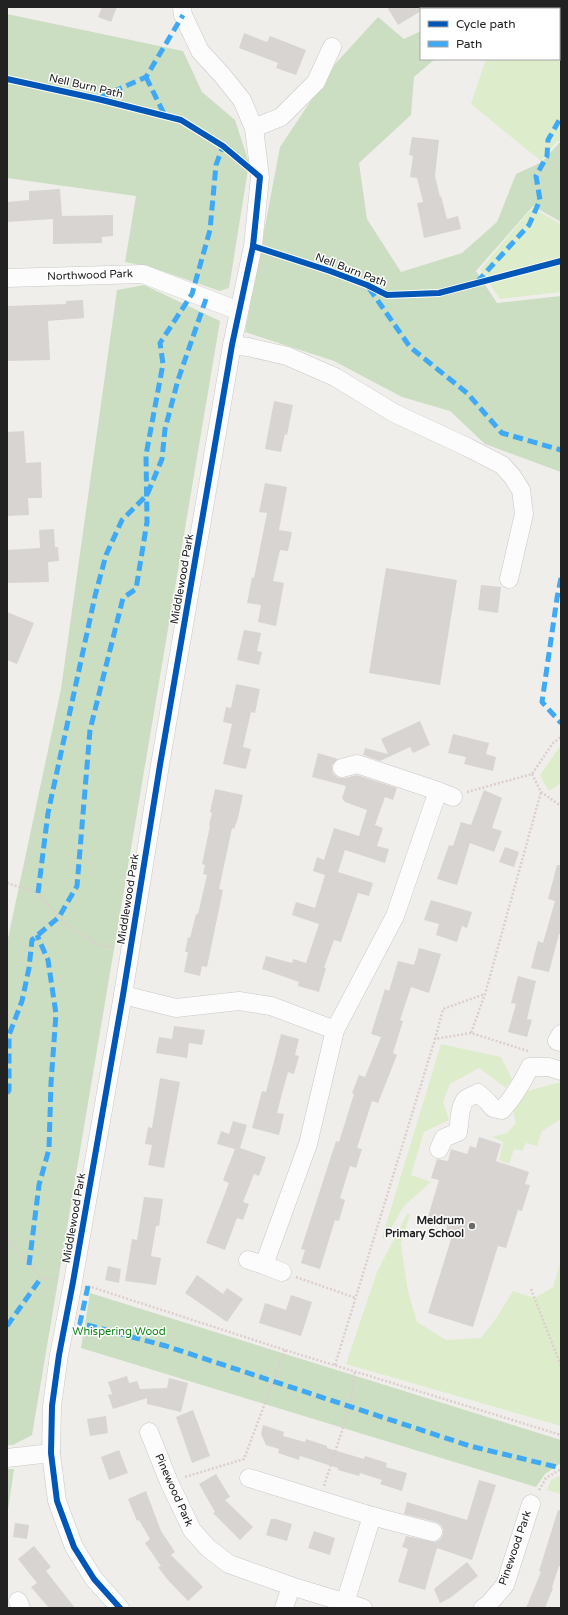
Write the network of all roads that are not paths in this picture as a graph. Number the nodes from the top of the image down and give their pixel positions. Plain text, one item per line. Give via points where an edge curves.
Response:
1 (182, 7) edge
2 (332, 47) dead end
3 (254, 128) junction
4 (7, 278) edge
5 (239, 311) junction
6 (232, 345) junction
7 (510, 579) dead end
8 (342, 768) dead end
9 (123, 996) junction
10 (335, 1030) junction
11 (561, 1071) edge
12 (439, 1148) dead end
13 (282, 1272) road end
14 (149, 1432) dead end
15 (51, 1453) junction
16 (7, 1458) edge
17 (249, 1478) dead end
18 (531, 1504) road end
19 (372, 1516) junction
20 (433, 1532) dead end
21 (291, 1586) junction
22 (344, 1602) junction
23 (120, 1608) edge
24 (284, 1608) edge
25 (363, 1608) edge
26 (483, 1608) edge

1 - 3 street, Middlewood Park via 200,51 242,100
2 - 3 street via 316,82 281,117
3 - 5 street, Middlewood Park via 260,177 253,246
4 - 5 street, Northwood Park via 143,274
5 - 6 street, Middlewood Park
6 - 7 street via 287,356 335,377 394,413 502,466 521,490 524,514
6 - 9 street, Middlewood Park
8 - 10 street via 357,764 437,791 395,916
9 - 10 street via 176,1008 239,1001 271,1006
9 - 15 street, Middlewood Park via 59,1355 52,1406
10 - 13 street via 308,1144 256,1263
11 - 12 street via 532,1060 522,1083 502,1110 493,1108 478,1093 466,1099 460,1110 458,1132 444,1138
14 - 21 street, Pinewood Park via 192,1530 208,1548 229,1564
15 - 16 street
15 - 23 street, Middlewood Park via 57,1502 74,1547 94,1579
17 - 19 street
18 - 26 street, Pinewood Park via 505,1585
19 - 20 street
19 - 22 street
21 - 22 street, Pinewood Park
21 - 24 street
22 - 25 street, Pinewood Park

